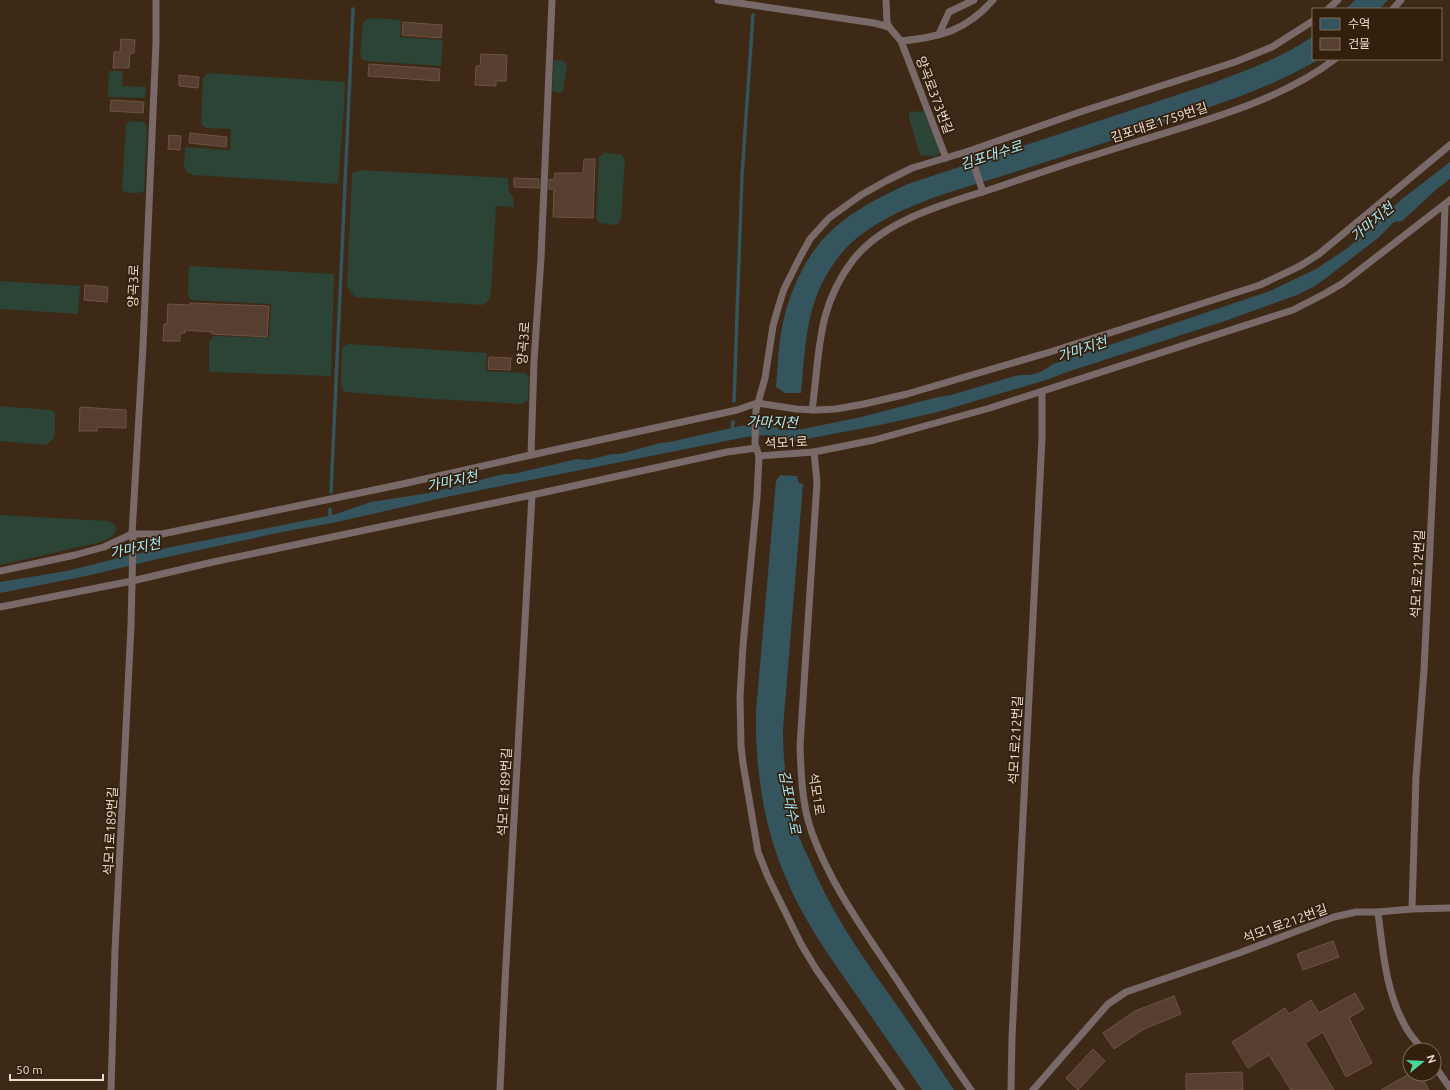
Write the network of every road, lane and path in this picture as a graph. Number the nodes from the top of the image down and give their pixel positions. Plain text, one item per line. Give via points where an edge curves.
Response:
1 (156, 0) edge
2 (552, 0) edge
3 (718, 0) edge
4 (886, 0) edge
5 (974, 0) edge
6 (993, 0) edge
7 (1338, 0) edge
8 (1401, 0) edge
9 (1329, 8) edge
10 (1394, 8) edge
11 (1312, 21) edge
12 (889, 27) junction
13 (940, 34) junction
14 (901, 41) junction
15 (1333, 60) edge
16 (1450, 145) edge
17 (969, 154) junction
18 (946, 158) junction
19 (982, 189) junction
20 (1447, 202) edge
21 (1042, 392) junction
22 (756, 407) junction
23 (812, 410) junction
24 (755, 446) junction
25 (814, 452) junction
26 (531, 455) junction
27 (759, 456) junction
28 (532, 495) junction
29 (133, 536) junction
30 (0, 570) edge
31 (132, 577) junction
32 (0, 607) edge
33 (1450, 908) edge
34 (1412, 909) junction
35 (1378, 912) junction
36 (1416, 1042) edge
37 (1442, 1076) edge
38 (1450, 1088) edge
39 (110, 1090) edge
40 (500, 1090) edge
41 (901, 1090) edge
42 (971, 1090) edge
43 (1011, 1090) edge
44 (1033, 1090) edge

1 - 29 lane, 양곡3로
2 - 26 lane, 양곡3로
3 - 12 lane
4 - 12 lane
5 - 13 lane via 949,12
6 - 13 lane, 양곡로373번길 via 976,18 960,28
7 - 9 lane
8 - 10 lane
11 - 17 lane via 1272,47 1254,55 1080,112
12 - 14 lane, 양곡로373번길
13 - 14 lane, 양곡로373번길
14 - 18 lane, 양곡로373번길
15 - 19 lane, 김포대로1759번길 via 1295,84 1244,106 1188,126
16 - 23 lane via 1319,254 1280,277 1050,352 907,394 843,408
17 - 18 lane
17 - 19 lane
18 - 22 lane via 912,168 861,195 829,218 810,239 784,290 778,308 765,378
19 - 23 lane, 김포대로1759번길 via 897,225 876,239 854,259 826,312 819,342
20 - 21 lane via 1343,283 1293,310
20 - 34 lane, 석모1로212번길 via 1424,670 1416,777
21 - 25 lane via 907,432
21 - 43 lane, 석모1로212번길 via 1042,438
22 - 23 lane
22 - 24 lane
22 - 26 lane
24 - 27 lane, 석모1로
24 - 28 lane
25 - 27 lane, 석모1로
25 - 42 lane, 석모1로 via 817,482 800,746 802,789 807,815 823,859 846,904
26 - 29 lane via 162,534
27 - 41 lane via 740,697 741,746 758,852 804,951
28 - 31 lane
28 - 40 lane, 석모1로189번길
29 - 30 lane via 76,555
29 - 31 lane, 양곡3로
31 - 32 lane
31 - 39 lane, 석모1로189번길
33 - 34 lane
34 - 35 lane, 석모1로212번길
35 - 36 lane via 1388,984 1408,1032
35 - 44 lane, 석모1로212번길 via 1356,912 1323,921 1121,995 1100,1012
37 - 38 lane

